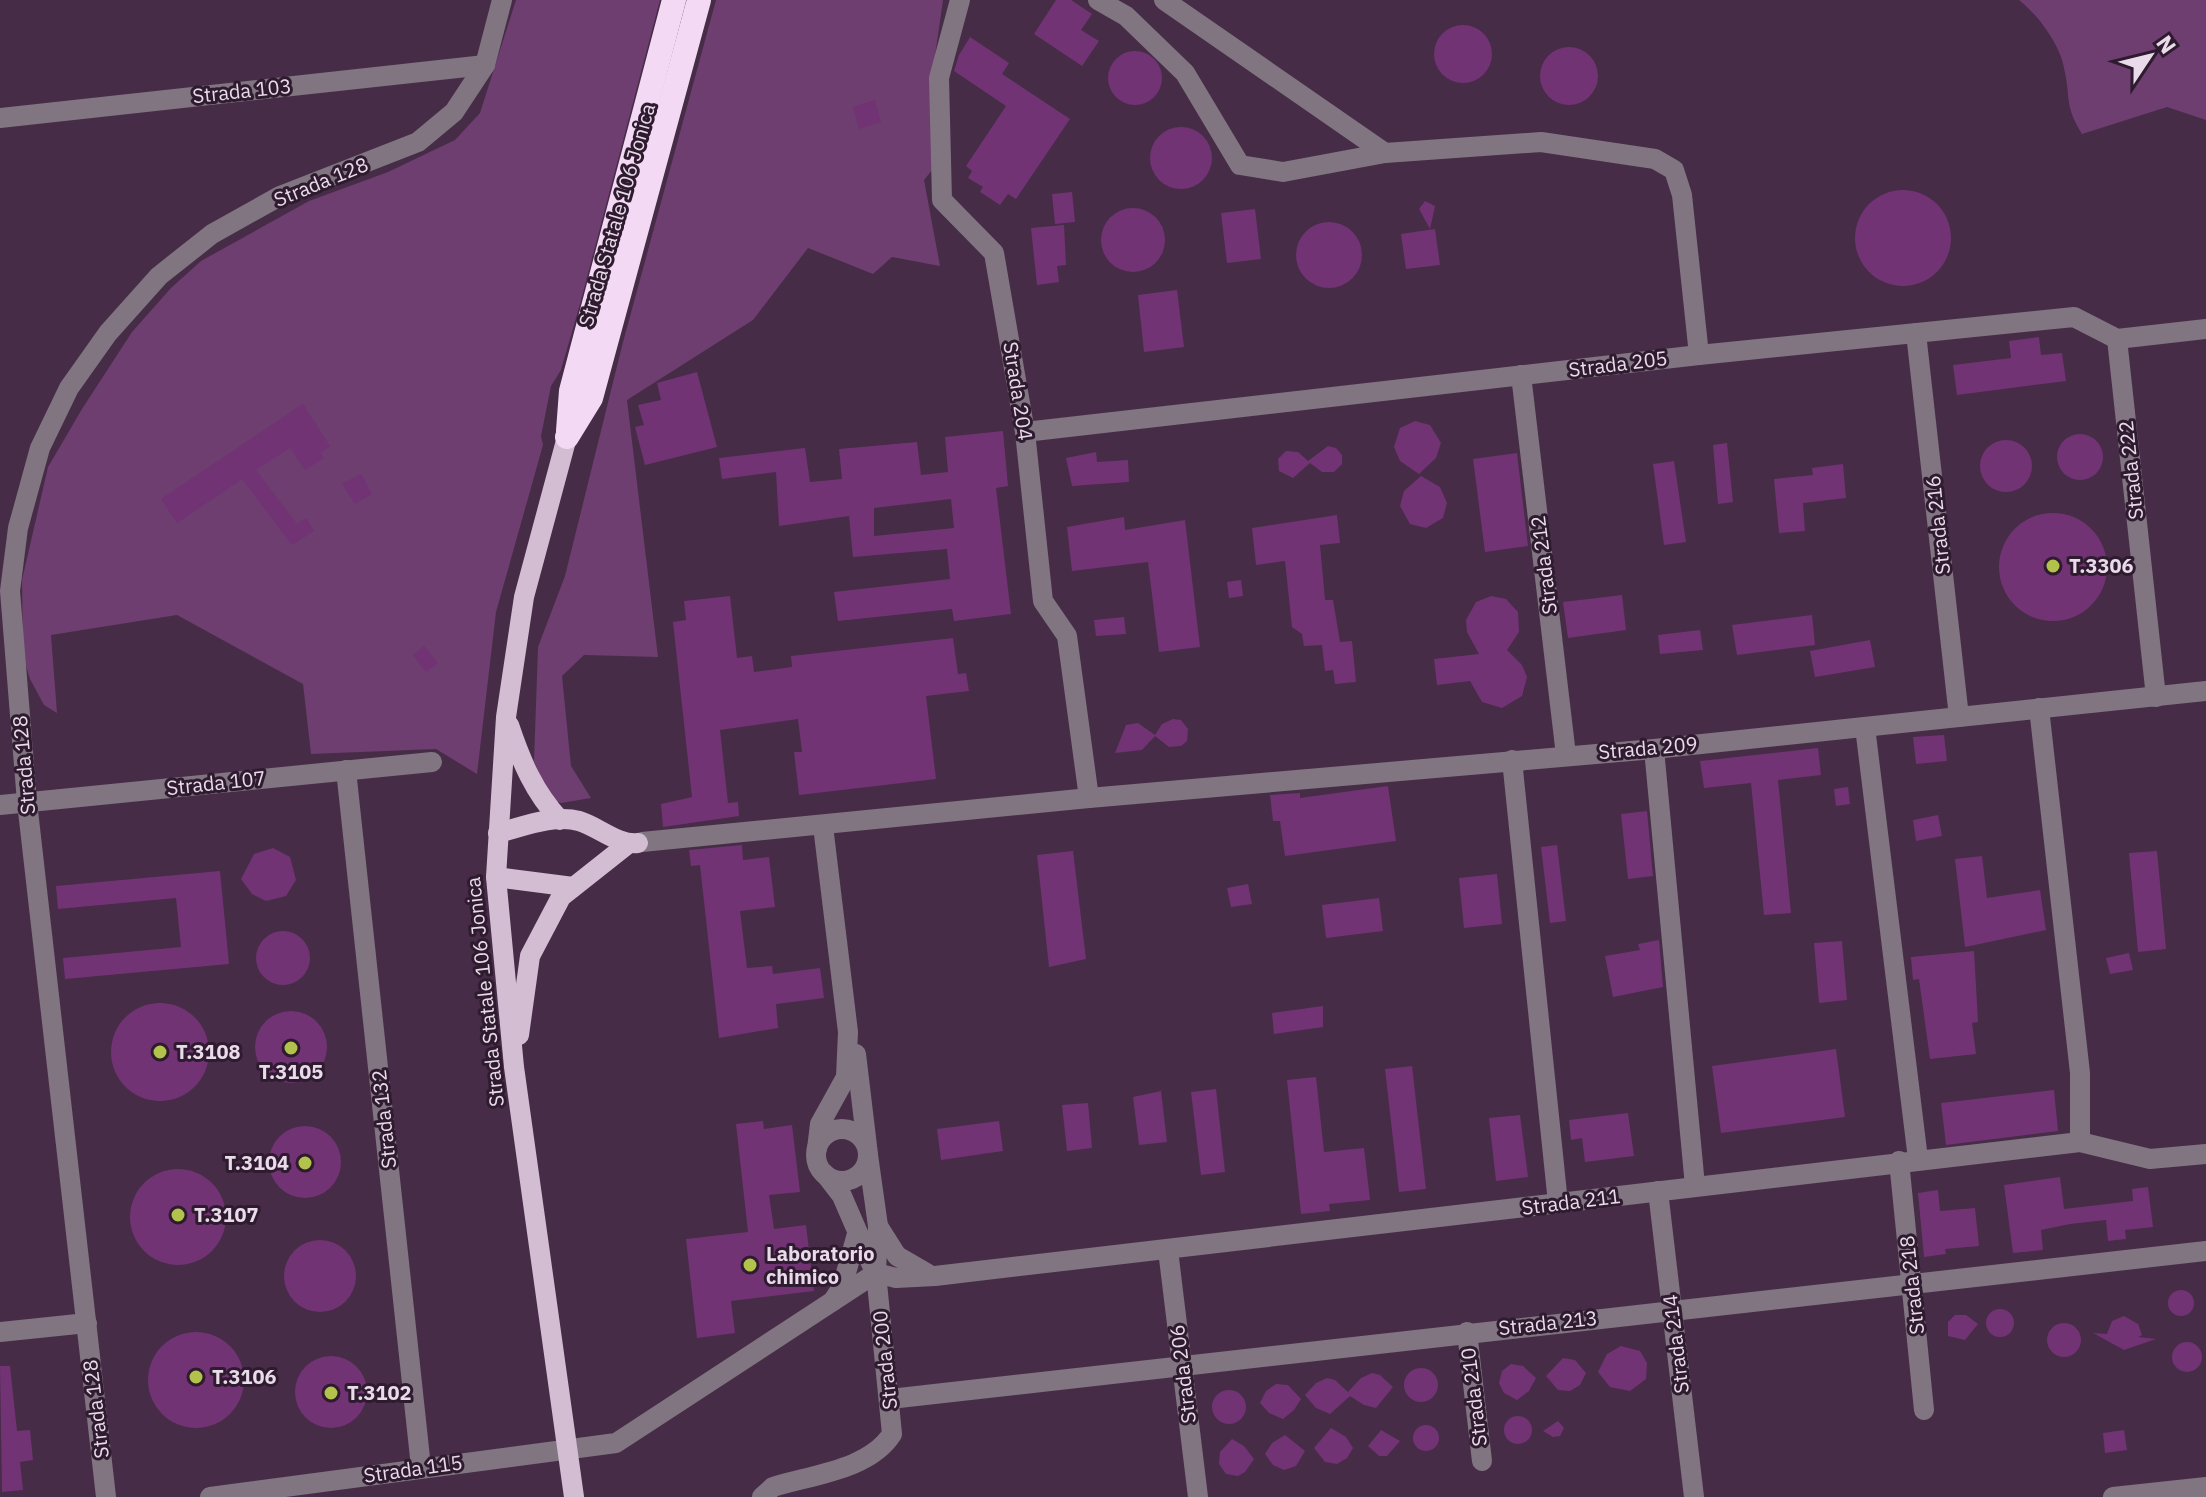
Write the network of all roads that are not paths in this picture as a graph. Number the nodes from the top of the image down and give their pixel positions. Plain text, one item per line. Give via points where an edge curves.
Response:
1 (502, 0) edge
2 (674, 0) edge
3 (699, 0) edge
4 (960, 0) edge
5 (1098, 0) edge
6 (1164, 0) edge
7 (485, 65) junction
8 (0, 118) edge
9 (1385, 153) junction
10 (2206, 329) edge
11 (1916, 333) junction
12 (2117, 339) junction
13 (1699, 355) junction
14 (1521, 375) junction
15 (1025, 432) junction
16 (567, 437) junction
17 (2206, 691) edge
18 (2156, 697) junction
19 (2039, 708) junction
20 (506, 717) junction
21 (1959, 717) junction
22 (1865, 727) junction
23 (1654, 749) junction
24 (1566, 755) junction
25 (1512, 760) junction
26 (432, 762) dead end
27 (346, 770) junction
28 (1089, 798) junction
29 (27, 802) junction
30 (0, 805) edge
31 (560, 820) junction
32 (823, 826) junction
33 (498, 833) junction
34 (635, 843) junction
35 (496, 877) junction
36 (573, 887) junction
37 (848, 1032) junction
38 (514, 1067) junction
39 (2080, 1142) junction
40 (817, 1149) junction
41 (867, 1151) junction
42 (2206, 1154) edge
43 (1908, 1160) junction
44 (823, 1173) junction
45 (1695, 1186) junction
46 (1658, 1191) junction
47 (1558, 1203) junction
48 (878, 1226) junction
49 (857, 1234) junction
50 (1168, 1250) junction
51 (2206, 1251) edge
52 (876, 1273) junction
53 (935, 1276) junction
54 (1912, 1283) junction
55 (830, 1306) junction
56 (1672, 1310) junction
57 (87, 1323) junction
58 (0, 1332) edge
59 (1467, 1332) junction
60 (1182, 1364) junction
61 (890, 1399) junction
62 (1924, 1410) dead end
63 (1482, 1461) dead end
64 (421, 1467) junction
65 (2206, 1487) edge
66 (791, 1489) edge
67 (106, 1497) edge
68 (210, 1497) edge
69 (574, 1497) edge
70 (762, 1497) edge
71 (1198, 1497) edge
72 (1694, 1497) edge
73 (2113, 1497) edge

1 - 7 lane, Strada 128
2 - 16 highway, Strada Statale 106 Jonica via 571,391
3 - 16 highway, Strada Statale 106 Jonica via 591,398
4 - 15 lane, Strada 204 via 939,78 942,200 994,253
5 - 9 lane via 1126,16 1185,73 1240,165 1283,172
6 - 9 lane
7 - 8 lane, Strada 103
7 - 29 lane, Strada 128 via 454,112 418,142 280,196 212,234 159,276 108,333 69,388 40,448 18,528 10,591
9 - 13 lane via 1541,142 1655,159 1674,170 1682,195
10 - 12 lane
11 - 12 lane, Strada 205 via 2074,317
11 - 13 lane, Strada 205
11 - 21 lane, Strada 216
12 - 18 lane, Strada 222
13 - 14 lane, Strada 205
14 - 15 lane, Strada 205
14 - 24 lane, Strada 212
15 - 28 lane, Strada 204 via 1043,601 1067,636
16 - 20 main road, Strada Statale 106 Jonica via 524,597
17 - 18 lane, Strada 209
18 - 19 lane, Strada 209
19 - 21 lane, Strada 209
19 - 39 lane via 2080,1073
20 - 31 main road via 528,775
20 - 33 main road, Strada Statale 106 Jonica
21 - 22 lane, Strada 209
22 - 23 lane, Strada 209
22 - 43 lane, Strada 218
23 - 24 lane, Strada 209
23 - 45 lane
24 - 25 lane, Strada 209
25 - 28 lane, Strada 209
25 - 47 lane
26 - 27 lane, Strada 107
27 - 29 lane, Strada 107
27 - 64 lane, Strada 132
28 - 32 lane, Strada 209
29 - 30 lane, Strada 107
29 - 57 lane, Strada 128
31 - 33 main road
31 - 34 main road via 577,820
32 - 34 lane, Strada 209
32 - 37 lane
33 - 35 main road, Strada Statale 106 Jonica
34 - 36 main road
35 - 36 main road
35 - 38 main road, Strada Statale 106 Jonica
36 - 38 main road via 561,897 530,956
37 - 40 lane via 846,1077 820,1124
37 - 41 lane
38 - 69 main road, Strada Statale 106 Jonica
39 - 42 lane, Strada 211 via 2150,1159
39 - 43 lane, Strada 211
40 - 41 lane via 825,1135 841,1129 857,1134
40 - 44 lane
41 - 44 lane via 862,1171 847,1180
41 - 48 lane
43 - 45 lane, Strada 211
43 - 54 lane, Strada 218
44 - 49 lane via 842,1196
45 - 46 lane, Strada 211
46 - 47 lane, Strada 211
46 - 56 lane, Strada 214
47 - 50 lane, Strada 211
48 - 52 lane
48 - 53 lane via 897,1256
49 - 52 lane
49 - 55 lane via 842,1287
50 - 53 lane, Strada 211
50 - 60 lane, Strada 206
51 - 54 lane, Strada 213
52 - 53 lane, Strada 211
52 - 55 lane
52 - 61 lane, Strada 200
54 - 56 lane, Strada 213
54 - 62 lane, Strada 218
55 - 64 lane, Strada 115 via 616,1443
56 - 59 lane, Strada 213
56 - 72 lane, Strada 214
57 - 58 lane
57 - 67 lane, Strada 128
59 - 60 lane, Strada 213
59 - 63 lane, Strada 210
60 - 61 lane, Strada 213
60 - 71 lane, Strada 206
61 - 66 lane, Strada 200 via 892,1434 885,1445
64 - 68 lane, Strada 115
65 - 73 lane
66 - 70 lane, Strada 200 via 773,1487

